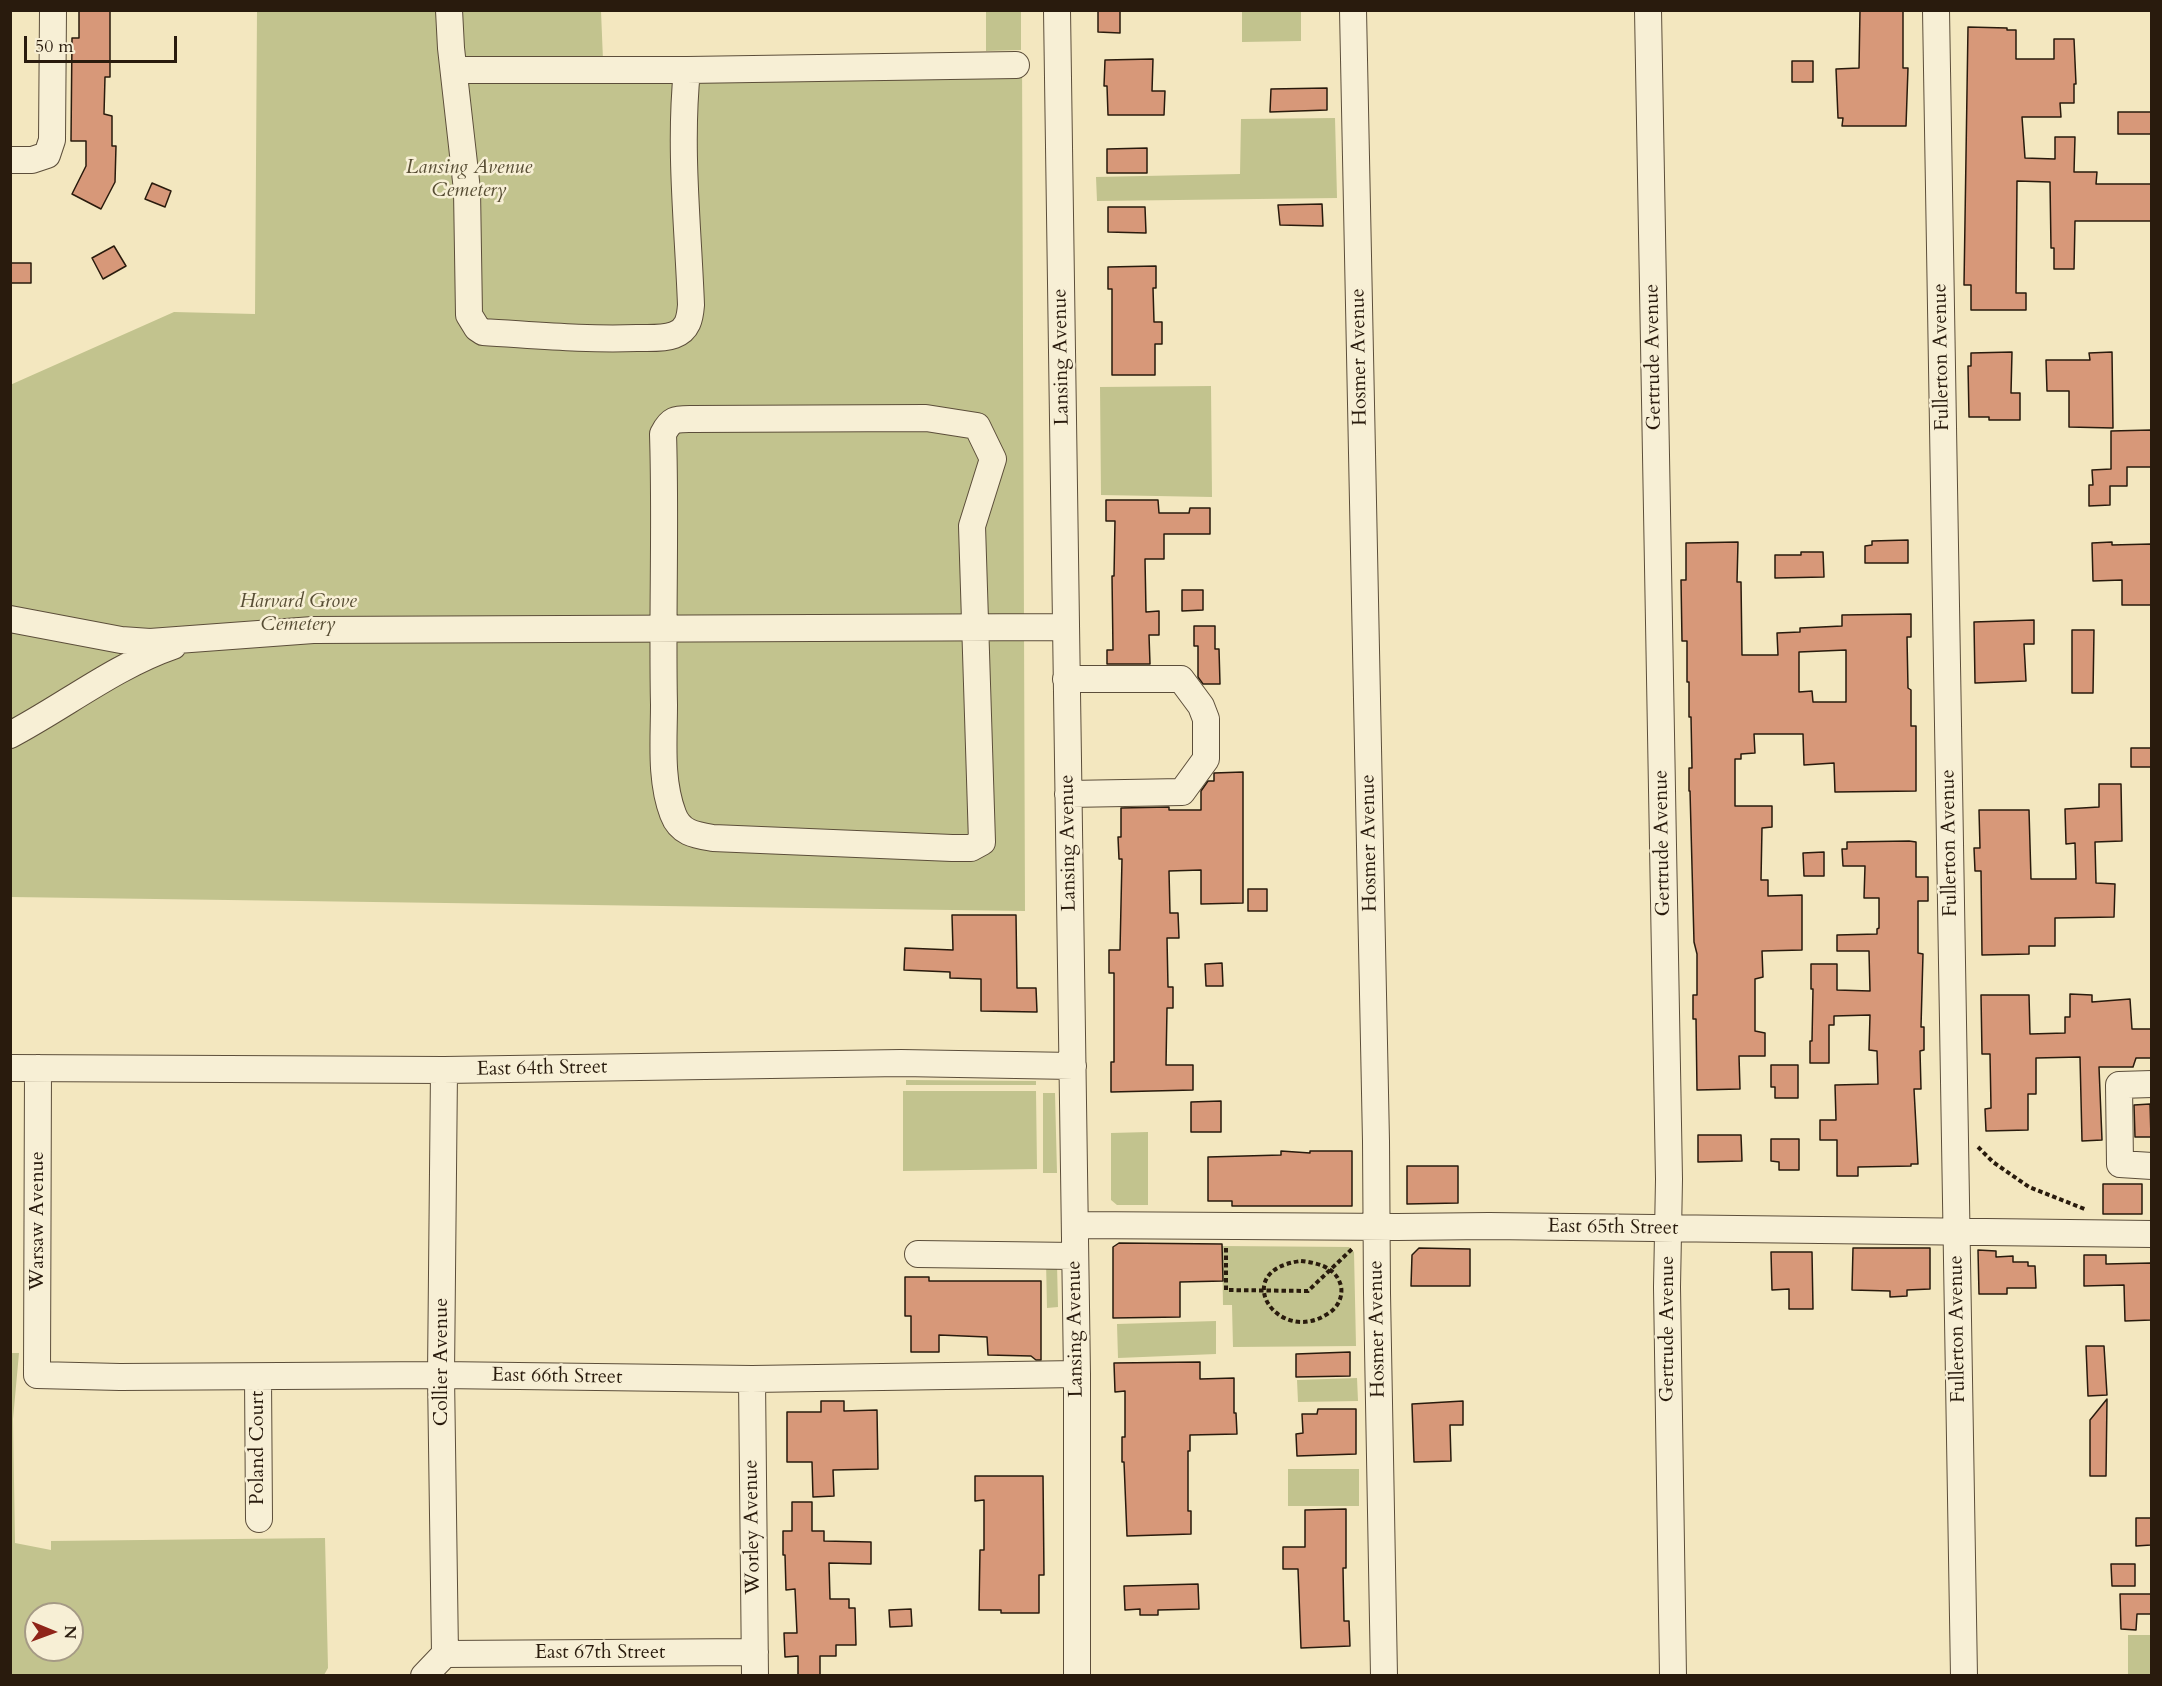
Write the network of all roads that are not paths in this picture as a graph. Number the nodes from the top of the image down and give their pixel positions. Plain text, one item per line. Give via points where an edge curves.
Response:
1 (53, 10) edge
2 (449, 10) edge
3 (1058, 10) edge
4 (1353, 10) edge
5 (1648, 10) edge
6 (1936, 10) edge
7 (1016, 65) dead end
8 (454, 70) junction
9 (687, 70) junction
10 (10, 160) edge
11 (10, 619) edge
12 (1065, 627) junction
13 (662, 628) junction
14 (975, 629) junction
15 (193, 639) junction
16 (1066, 679) junction
17 (10, 735) edge
18 (1068, 794) junction
19 (1073, 1066) junction
20 (10, 1068) edge
21 (38, 1068) junction
22 (444, 1070) junction
23 (2151, 1084) edge
24 (2151, 1166) edge
25 (1075, 1225) junction
26 (1376, 1227) junction
27 (1668, 1229) junction
28 (1957, 1233) junction
29 (2151, 1234) edge
30 (918, 1254) dead end
31 (1075, 1256) junction
32 (1077, 1374) junction
33 (37, 1375) joint
34 (441, 1376) junction
35 (258, 1377) junction
36 (752, 1379) junction
37 (259, 1520) dead end
38 (445, 1654) junction
39 (755, 1664) edge
40 (424, 1676) edge
41 (1077, 1676) edge
42 (1384, 1676) edge
43 (1673, 1676) edge
44 (1964, 1676) edge

1 - 10 street via 52,140 47,155
2 - 8 street
3 - 12 street, Lansing Avenue
4 - 26 street, Hosmer Avenue
5 - 27 street, Gertrude Avenue
6 - 28 street, Fullerton Avenue
7 - 9 street
8 - 9 street
8 - 9 street via 467,189 469,307 473,323 483,332 608,339 675,335 687,326 690,317 684,175
11 - 15 street via 121,640
12 - 14 street
12 - 16 street, Lansing Avenue
13 - 14 street
13 - 14 street via 665,776 672,813 688,833 712,838 970,848 982,842
13 - 14 street via 663,434 668,424 677,419 926,418 977,426 993,459 972,526
13 - 15 street via 313,630
15 - 17 street via 135,662
16 - 18 street, Lansing Avenue
16 - 18 street via 1181,679 1206,719 1206,759 1182,792
18 - 19 street, Lansing Avenue
19 - 22 street, East 64th Street via 900,1063
19 - 25 street, Lansing Avenue
20 - 21 street, East 64th Street
21 - 22 street, East 64th Street
21 - 33 street, Warsaw Avenue
22 - 34 street, Collier Avenue
23 - 24 street via 2119,1085 2120,1164
25 - 26 street, East 65th Street
25 - 31 street, Lansing Avenue
26 - 27 street, East 65th Street
26 - 42 street, Hosmer Avenue
27 - 28 street, East 65th Street
27 - 43 street, Gertrude Avenue
28 - 29 street, East 65th Street
28 - 44 street, Fullerton Avenue
30 - 31 street
31 - 32 street, Lansing Avenue
32 - 36 street, East 66th Street
32 - 41 street, Lansing Avenue
33 - 35 street, East 66th Street
34 - 35 street, East 66th Street
34 - 36 street, East 66th Street
34 - 38 street, Collier Avenue
35 - 37 street, Poland Court
36 - 39 street, Worley Avenue
38 - 39 street, East 67th Street
38 - 40 street

